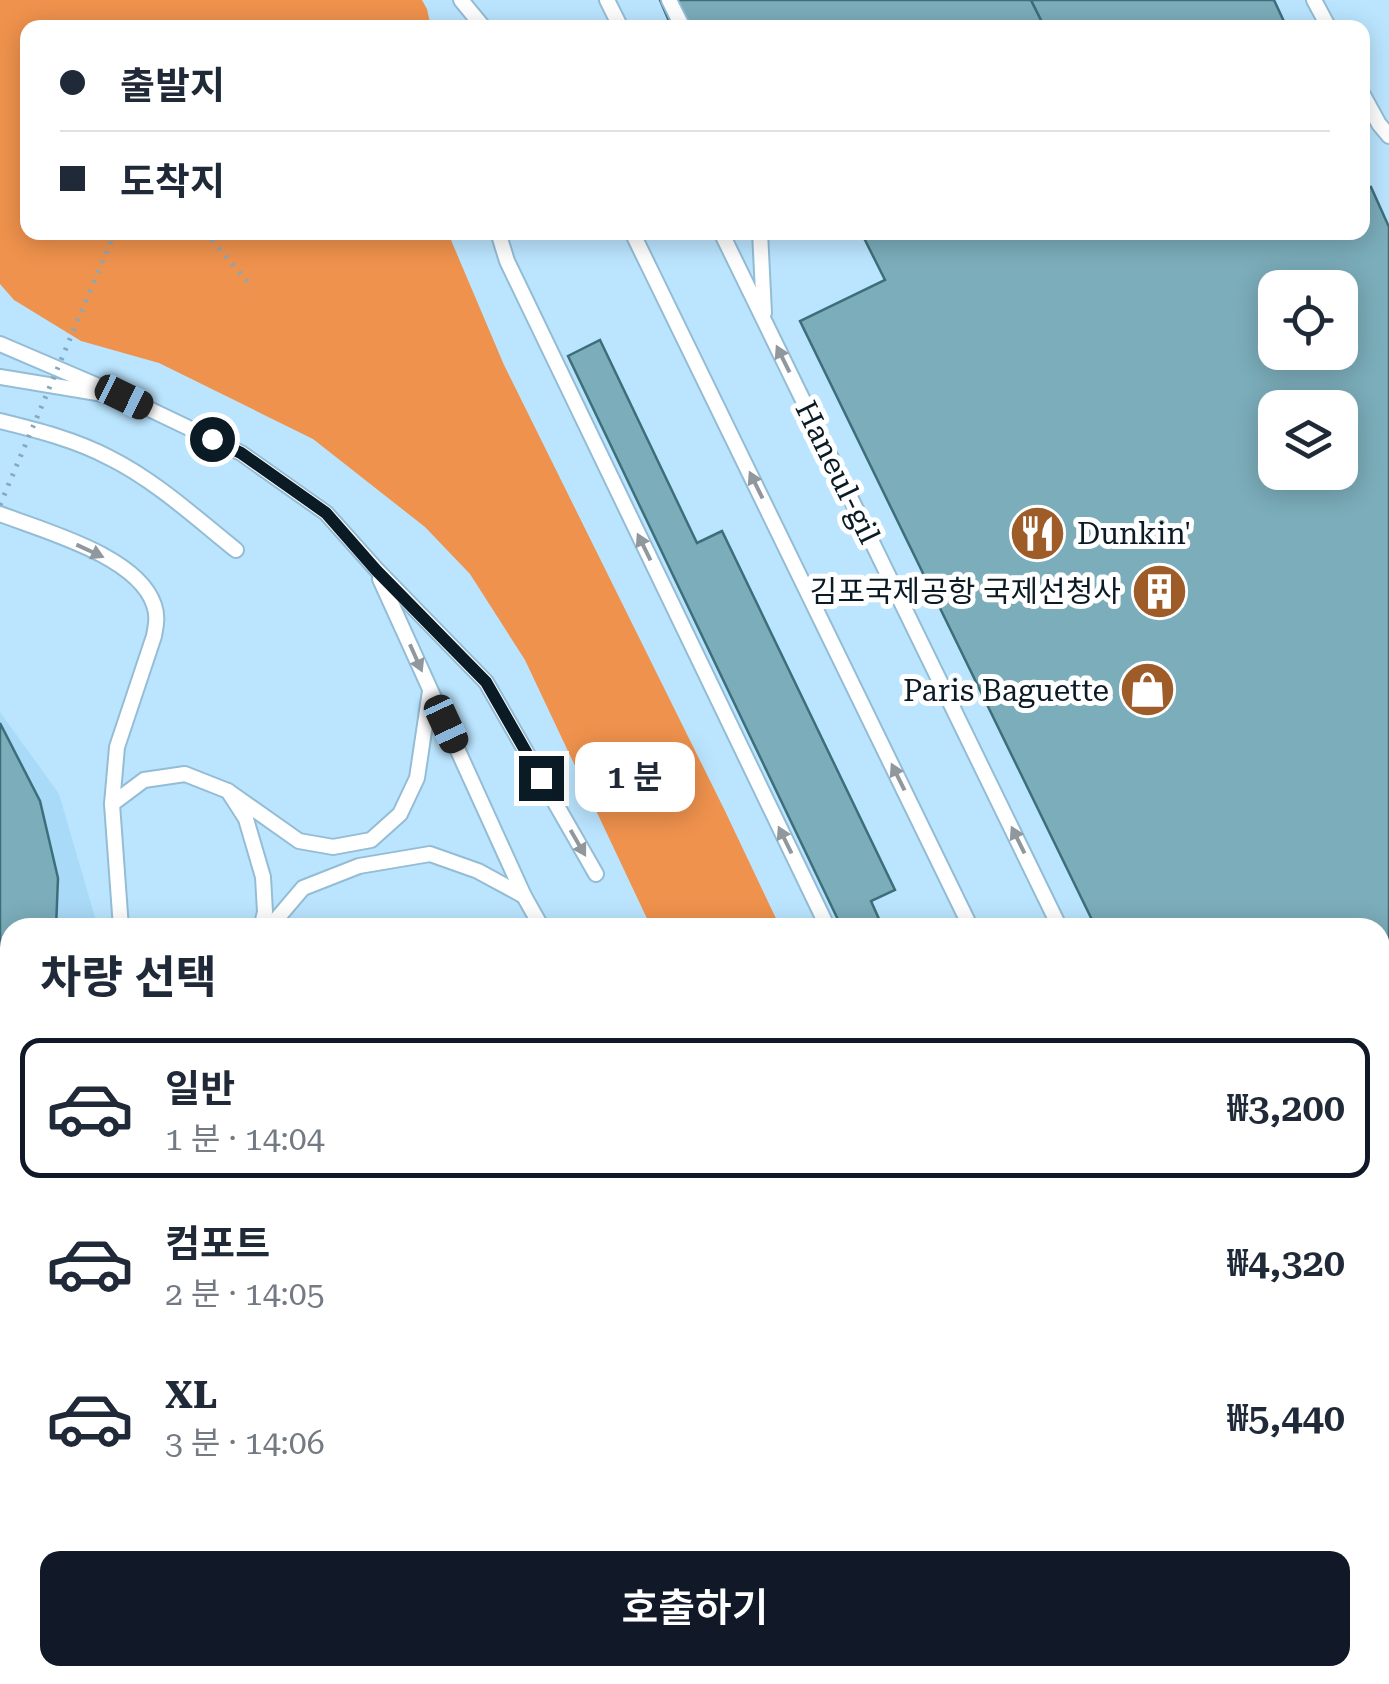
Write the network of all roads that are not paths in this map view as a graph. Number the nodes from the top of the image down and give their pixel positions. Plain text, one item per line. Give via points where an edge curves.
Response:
1 (1370, 108) edge
2 (1389, 136) edge
3 (500, 240) edge
4 (636, 240) edge
5 (725, 240) edge
6 (760, 240) edge
7 (765, 323) junction
8 (0, 332) edge
9 (0, 344) edge
10 (17, 352) junction
11 (0, 377) edge
12 (124, 397) junction
13 (0, 421) edge
14 (0, 514) edge
15 (236, 550) dead end
16 (376, 570) junction
17 (430, 690) junction
18 (228, 791) junction
19 (112, 804) junction
20 (596, 874) dead end
21 (524, 896) junction
22 (120, 918) edge
23 (265, 918) edge
24 (274, 918) edge
25 (536, 918) edge
26 (823, 918) edge
27 (966, 918) edge
28 (1055, 918) edge

1 - 2 lane
26 -> 3 lane
27 -> 4 lane
5 - 7 lane, Haneul-gil
6 - 7 lane
28 -> 7 lane, Haneul-gil
8 - 10 lane
9 - 10 lane
10 - 12 lane
11 - 12 lane
12 - 16 lane via 241,453 326,513
13 - 15 lane via 111,458
14 -> 19 lane via 133,574 154,604 154,636 116,747
16 -> 17 lane
16 -> 20 lane via 486,682
17 - 18 lane via 417,778 400,814 371,840 333,847 299,841
17 - 21 lane
18 - 19 lane via 185,774 144,780
18 - 23 lane via 246,819 263,877
19 - 22 lane
21 - 24 lane via 430,854 359,866 302,888
21 - 25 lane

